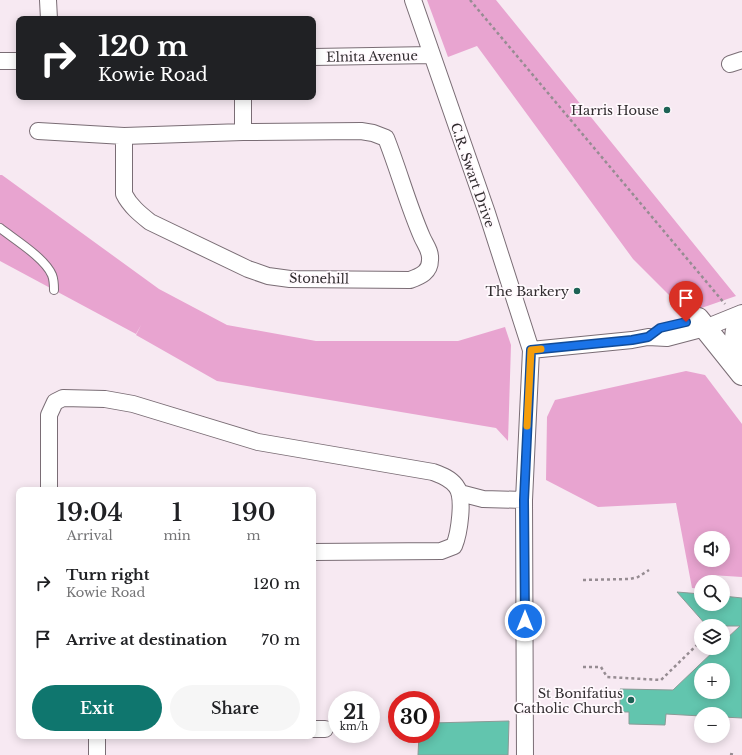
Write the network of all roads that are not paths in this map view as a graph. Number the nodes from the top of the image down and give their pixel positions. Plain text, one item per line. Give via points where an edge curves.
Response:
1 (48, 0) edge
2 (413, 0) edge
3 (49, 16) edge
4 (432, 54) junction
5 (316, 57) edge
6 (0, 61) edge
7 (16, 61) edge
8 (243, 100) edge
9 (38, 131) dead end
10 (243, 132) junction
11 (124, 136) junction
12 (0, 228) edge
13 (54, 290) dead end
14 (739, 311) edge
15 (702, 323) junction
16 (531, 350) junction
17 (741, 372) edge
18 (49, 487) edge
19 (460, 493) junction
20 (524, 500) junction
21 (316, 552) edge
22 (97, 739) edge
23 (97, 755) edge
24 (525, 755) edge

1 - 3 street
2 - 4 street, C.R. Swart Drive
4 - 5 street, Elnita Avenue
4 - 16 street, C.R. Swart Drive
6 - 7 street
8 - 10 street
9 - 11 street
10 - 11 street, Stonehill
10 - 11 street, Stonehill via 361,131 386,138 430,254 428,269 422,276 410,280 290,278 268,276 248,269 150,222 137,212 124,194
12 - 13 lane via 33,253 47,268 52,275
14 - 15 street
14 - 17 street via 736,341
15 - 16 street via 667,338 648,337
15 - 17 street
16 - 20 street
18 - 19 street via 49,415 52,407 63,398 87,398 133,404 258,442 433,472 450,480
19 - 20 street via 483,499
19 - 21 street via 457,539 454,546 448,549
20 - 24 street
22 - 23 street

